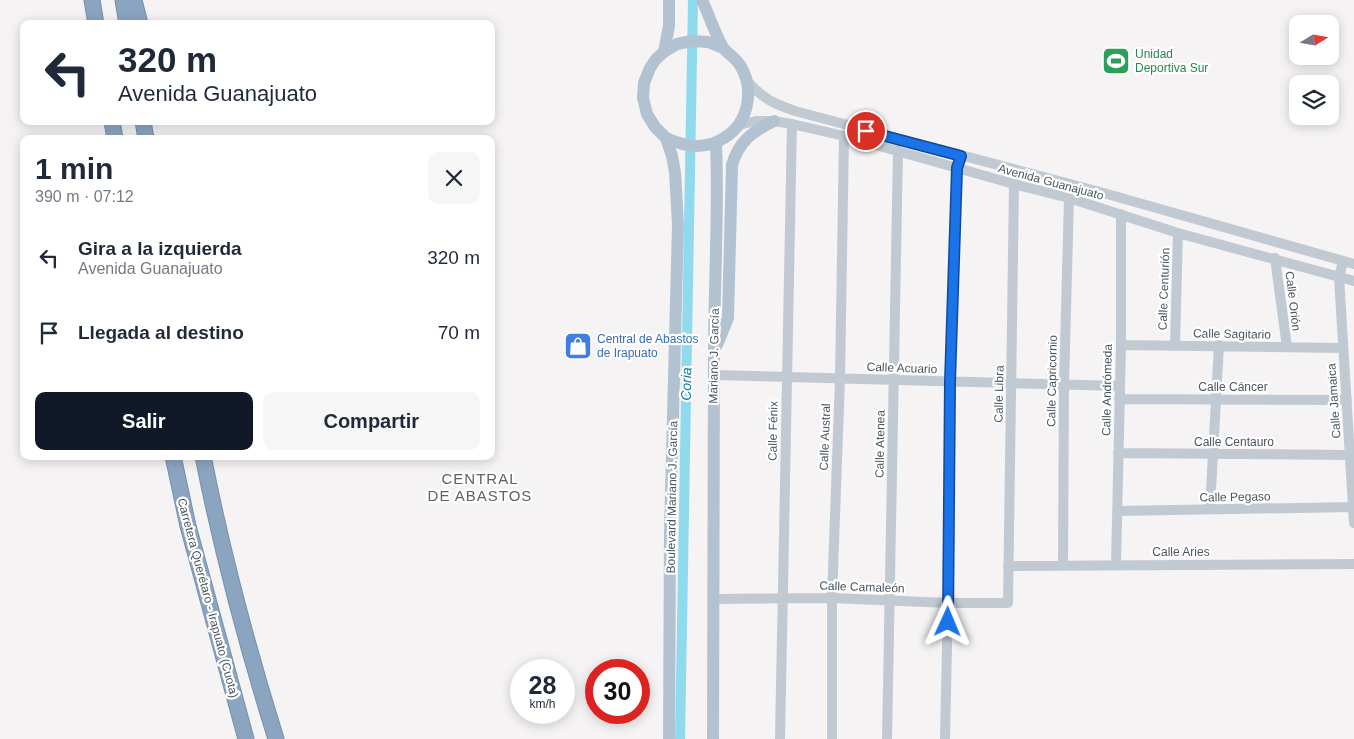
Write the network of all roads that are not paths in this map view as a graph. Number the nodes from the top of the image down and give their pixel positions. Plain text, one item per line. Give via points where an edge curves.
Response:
1 (92, 0) edge
2 (123, 0) edge
3 (134, 0) edge
4 (669, 0) edge
5 (703, 2) edge
6 (95, 20) edge
7 (126, 20) edge
8 (139, 20) edge
9 (723, 48) junction
10 (664, 52) junction
11 (748, 82) junction
12 (774, 121) junction
13 (792, 124) junction
14 (739, 125) junction
15 (844, 136) junction
16 (666, 138) junction
17 (716, 143) junction
18 (898, 150) junction
19 (961, 156) junction
20 (957, 168) junction
21 (1014, 184) junction
22 (1068, 198) junction
23 (1121, 214) junction
24 (1178, 233) junction
25 (1302, 248) junction
26 (1275, 258) junction
27 (1343, 261) junction
28 (1354, 264) edge
29 (1298, 266) junction
30 (1339, 277) junction
31 (1354, 281) edge
32 (1121, 345) junction
33 (1219, 345) junction
34 (1175, 346) junction
35 (1287, 347) junction
36 (1343, 348) junction
37 (714, 354) junction
38 (714, 375) junction
39 (787, 378) junction
40 (840, 379) junction
41 (894, 380) junction
42 (950, 382) junction
43 (1012, 383) junction
44 (1064, 385) junction
45 (1120, 386) junction
46 (1119, 399) junction
47 (1217, 400) junction
48 (1346, 400) junction
49 (1118, 453) junction
50 (1213, 454) junction
51 (1350, 455) junction
52 (174, 460) edge
53 (205, 460) edge
54 (1353, 508) edge
55 (1210, 509) junction
56 (1117, 511) junction
57 (1354, 523) edge
58 (1354, 564) edge
59 (1063, 565) junction
60 (1116, 565) junction
61 (1008, 566) junction
62 (782, 598) junction
63 (832, 598) junction
64 (714, 599) junction
65 (890, 601) junction
66 (948, 603) junction
67 (1008, 603) joint
68 (246, 739) edge
69 (276, 739) edge
70 (669, 739) edge
71 (713, 739) edge
72 (780, 739) edge
73 (832, 739) edge
74 (887, 739) edge
75 (945, 739) edge

1 - 6 highway
2 - 7 highway
3 - 8 highway
4 - 10 main road, Boulevard Mariano J. García
5 - 9 main road
9 - 10 main road via 708,42 692,41 677,44
9 - 11 main road via 739,62
10 - 16 main road, Boulevard Mariano J. García via 650,68 644,82 643,98 647,114
11 - 14 main road via 746,112
11 - 19 street, Avenida Guanajuato via 774,104
12 - 13 street, Avenida Guanajuato
12 - 14 street, Avenida Guanajuato
12 - 37 main road via 746,139 736,152 732,165 728,318
13 - 15 street, Avenida Guanajuato
13 - 39 street, Calle Fénix
14 - 17 main road
15 - 18 street, Avenida Guanajuato
15 - 40 street, Calle Austral
16 - 17 main road via 681,145 702,147
16 - 70 main road, Boulevard Mariano J. García via 675,172 678,225 670,532
17 - 37 main road, Mariano J. García
18 - 20 street, Avenida Guanajuato
18 - 41 street, Calle Atenea
19 - 20 street
19 - 25 street, Avenida Guanajuato
20 - 21 street, Avenida Guanajuato
20 - 42 street
21 - 22 street, Avenida Guanajuato
21 - 43 street, Calle Libra
22 - 23 street, Avenida Guanajuato
22 - 44 street, Calle Capricornio
23 - 24 street, Avenida Guanajuato
23 - 32 street, Calle Andrómeda
24 - 26 street, Avenida Guanajuato
24 - 34 street, Calle Centurión
25 - 27 street, Avenida Guanajuato
25 - 29 street
26 - 29 street, Avenida Guanajuato
26 - 35 street, Calle Orión
27 - 28 street, Avenida Guanajuato
27 - 30 street, Calle Jamaica
29 - 30 street, Avenida Guanajuato
30 - 31 street, Avenida Guanajuato
30 - 36 street, Calle Jamaica
32 - 34 street, Calle Sagitario
32 - 45 street, Calle Andrómeda
33 - 34 street, Calle Sagitario
33 - 35 street, Calle Sagitario
33 - 47 street
35 - 36 street, Calle Sagitario
36 - 48 street, Calle Jamaica
37 - 38 main road, Mariano J. García
38 - 39 street, Calle Acuario
38 - 64 main road, Mariano J. García
39 - 40 street, Calle Acuario
39 - 62 street, Calle Fénix
40 - 41 street, Calle Acuario
40 - 63 street, Calle Austral
41 - 42 street, Calle Acuario
41 - 65 street, Calle Atenea
42 - 43 street, Calle Acuario
42 - 66 street
43 - 44 street, Calle Acuario
43 - 61 street, Calle Libra
44 - 45 street, Calle Acuario
44 - 59 street, Calle Capricornio
45 - 46 street, Calle Andrómeda
46 - 47 street, Calle Cáncer
46 - 49 street, Calle Andrómeda
47 - 48 street, Calle Cáncer
47 - 50 street
48 - 51 street, Calle Jamaica
49 - 50 street, Calle Centauro
49 - 56 street, Calle Andrómeda
50 - 51 street, Calle Centauro
50 - 55 street
51 - 54 street, Calle Jamaica
52 - 68 highway, Carretera Querétaro - Irapuato (Cuota) via 188,526
53 - 69 highway via 226,563
54 - 55 street, Calle Pegaso
54 - 57 street, Calle Jamaica
55 - 56 street, Calle Pegaso
56 - 60 street, Calle Andrómeda
58 - 60 street, Calle Aries
59 - 60 street, Calle Aries
59 - 61 street, Calle Aries
61 - 67 street, Calle Libra
62 - 63 street, Calle Camaleón
62 - 64 street, Calle Camaleón
62 - 72 street, Calle Fénix
63 - 65 street, Calle Camaleón
63 - 73 street, Calle Austral
64 - 71 main road, Mariano J. García
65 - 66 street, Calle Camaleón
65 - 74 street, Calle Atenea
66 - 67 street, Calle Camaleón
66 - 75 street

